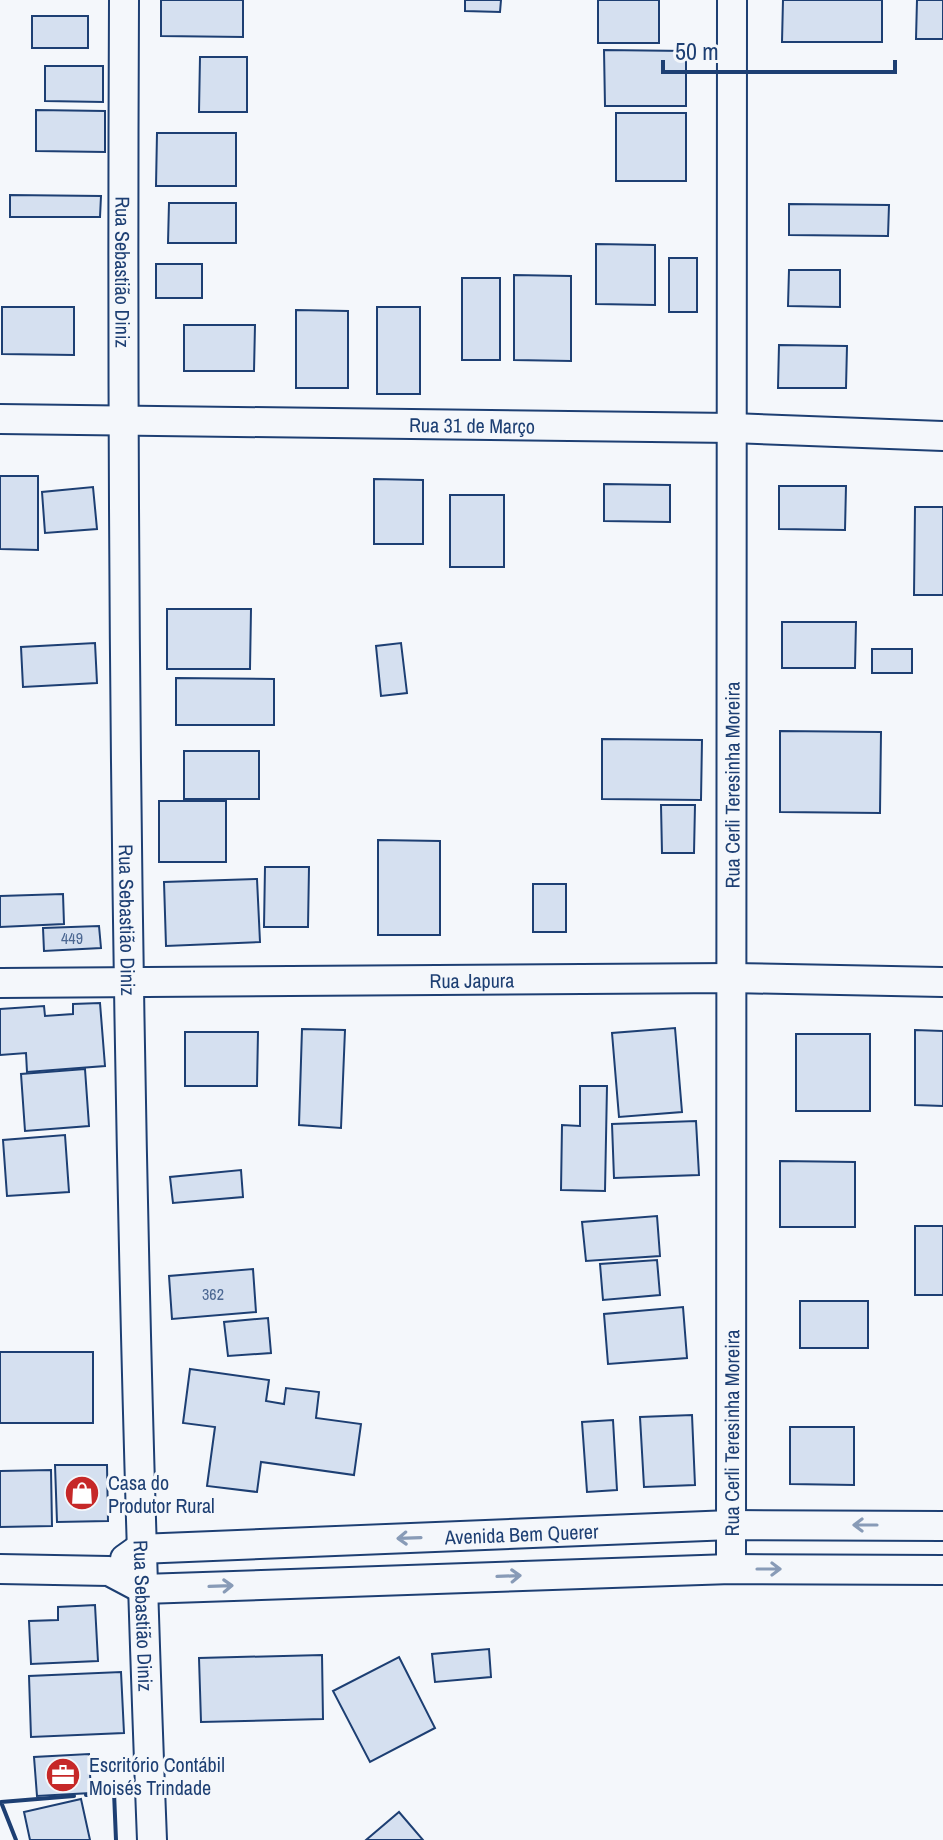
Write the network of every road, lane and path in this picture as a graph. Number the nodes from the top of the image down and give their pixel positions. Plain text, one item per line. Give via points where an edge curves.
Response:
1 (124, 0) edge
2 (732, 0) edge
3 (0, 419) edge
4 (122, 421) junction
5 (732, 428) junction
6 (943, 436) edge
7 (731, 978) junction
8 (127, 981) junction
9 (943, 982) edge
10 (0, 983) edge
11 (731, 1525) junction
12 (943, 1526) edge
13 (139, 1549) junction
14 (0, 1569) edge
15 (731, 1569) junction
16 (943, 1570) edge
17 (109, 1571) junction
18 (143, 1589) junction
19 (152, 1840) edge

1 - 4 street, Rua Sebastião Diniz
2 - 5 street, Rua Cerli Teresinha Moreira
3 - 4 street, Rua 31 de Março
4 - 5 street, Rua 31 de Março
4 - 8 street, Rua Sebastião Diniz
5 - 6 street, Rua 31 de Março
5 - 7 street, Rua Cerli Teresinha Moreira
7 - 8 street, Rua Japura
7 - 9 street, Rua Japura
7 - 11 street, Rua Cerli Teresinha Moreira
8 - 10 street, Rua Japura
8 - 13 street, Rua Sebastião Diniz
12 -> 11 street, Avenida Bem Querer
11 -> 13 street, Avenida Bem Querer
11 - 15 street, Rua Cerli Teresinha Moreira
13 - 17 street
13 - 18 street, Rua Sebastião Diniz
14 - 17 street
15 -> 16 street
18 -> 15 street
17 - 18 street
18 - 19 street, Rua Sebastião Diniz

